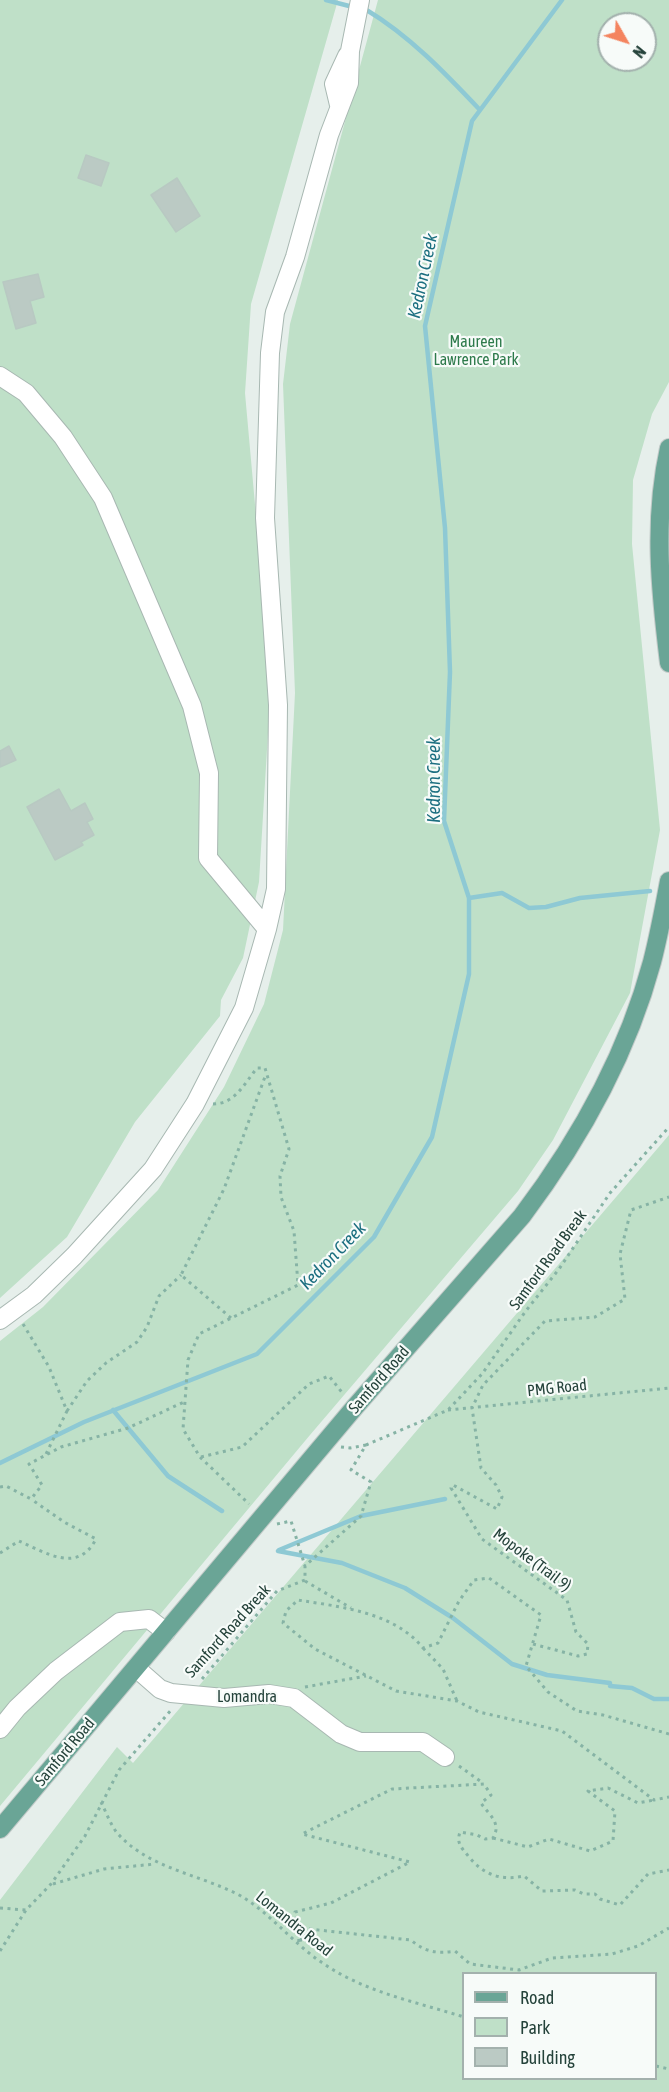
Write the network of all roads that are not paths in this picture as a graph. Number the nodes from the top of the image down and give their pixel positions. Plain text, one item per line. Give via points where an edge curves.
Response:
1 (360, 0) edge
2 (0, 376) edge
3 (669, 448) edge
4 (669, 663) edge
5 (669, 881) edge
6 (267, 929) junction
7 (7, 1315) edge
8 (166, 1632) junction
9 (136, 1668) junction
10 (0, 1729) edge
11 (446, 1756) road end
12 (0, 1829) edge

1 - 6 street via 350,51 334,84 339,105 275,312 270,353 265,518 278,705 276,890
2 - 6 street via 26,393 63,437 103,498 192,706 209,773 208,858
3 - 4 main road via 658,546
5 - 8 main road, Samford Road via 642,997 606,1082 571,1147 522,1216
6 - 7 street via 244,1008 195,1104 153,1169 74,1256
8 - 9 main road, Samford Road
8 - 10 street via 149,1619 120,1622 56,1671
9 - 11 street, Lomandra via 160,1689 185,1695 224,1698 269,1694 294,1698 341,1734 360,1742 423,1742
9 - 12 main road, Samford Road

